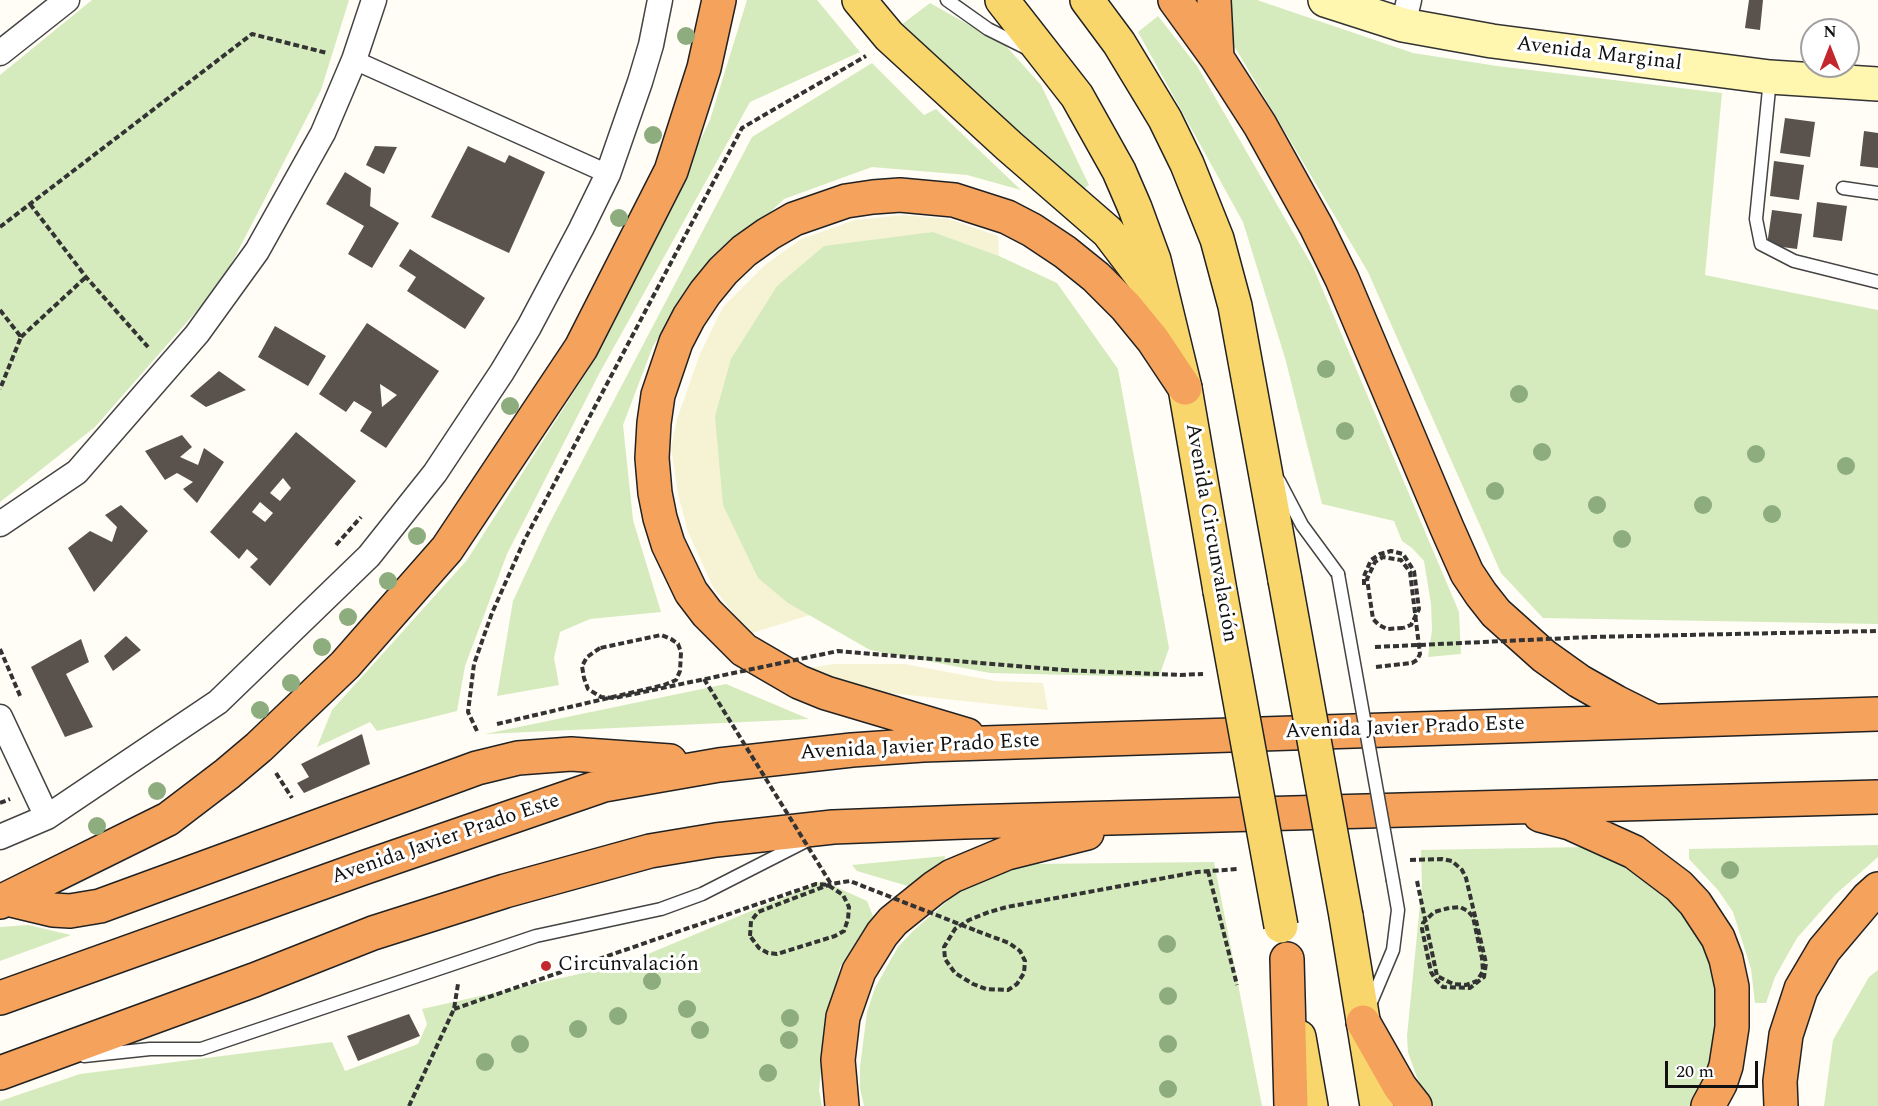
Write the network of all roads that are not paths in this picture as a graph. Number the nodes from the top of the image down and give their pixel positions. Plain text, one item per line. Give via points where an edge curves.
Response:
1 (67, 0) edge
2 (374, 0) edge
3 (660, 0) edge
4 (719, 0) edge
5 (859, 0) edge
6 (947, 0) edge
7 (1002, 0) edge
8 (1087, 0) edge
9 (1175, 0) edge
10 (1214, 0) edge
11 (1325, 0) edge
12 (1406, 13) edge
13 (0, 53) edge
14 (1217, 58) junction
15 (354, 60) junction
16 (1050, 60) junction
17 (1770, 77) junction
18 (1878, 84) edge
19 (608, 174) junction
20 (1843, 188) dead end
21 (1878, 193) edge
22 (1878, 282) edge
23 (1167, 310) junction
24 (1185, 388) junction
25 (1260, 447) junction
26 (0, 524) edge
27 (1878, 705) edge
28 (1878, 714) edge
29 (1842, 715) junction
30 (0, 717) edge
31 (1654, 721) junction
32 (995, 743) junction
33 (719, 765) junction
34 (1878, 797) edge
35 (1506, 807) junction
36 (46, 817) junction
37 (1163, 817) junction
38 (833, 827) junction
39 (0, 837) edge
40 (1878, 890) edge
41 (3, 900) edge
42 (1287, 959) junction
43 (0, 998) edge
44 (1363, 1022) junction
45 (32, 1062) junction
46 (0, 1073) edge
47 (842, 1106) edge
48 (1291, 1106) edge
49 (1311, 1106) edge
50 (1377, 1106) edge
51 (1415, 1106) edge
52 (1708, 1106) edge
53 (1781, 1106) edge

1 - 13 street
2 - 15 street
3 - 19 street via 640,82
4 - 41 highway via 704,68 671,171 581,348 447,549 345,665 226,774 168,819
5 - 23 main road via 889,36 1108,232
6 - 16 lane via 988,28
7 - 16 main road, Avenida Circunvalación
8 - 25 main road via 1119,43 1165,119 1206,211 1235,306
9 - 14 highway
10 - 14 highway
11 - 12 main road, Avenida Marginal
12 - 17 main road, Avenida Marginal via 1492,42
14 - 31 highway via 1283,165 1342,279 1447,528 1480,594 1544,656 1579,681
15 - 19 street
15 - 26 street via 323,133 256,251 197,334 77,472
16 - 23 main road, Avenida Circunvalación via 1077,96 1119,171 1154,260
17 - 18 main road, Avenida Marginal
17 - 22 lane via 1756,219 1761,244 1794,261
19 - 36 street via 554,282 502,372 435,473 369,556 218,702
20 - 21 lane
23 - 24 main road, Avenida Circunvalación
24 - 32 highway via 1126,307 1065,252 1007,217 927,196 846,201 794,219 752,245 723,271 684,325 658,395 652,458 660,518 671,552 706,613 744,650 799,682
24 - 42 main road, Avenida Circunvalación, bridge
25 - 44 main road, bridge
25 - 44 lane, bridge via 1302,525 1338,574 1398,910 1393,950
27 - 29 highway
28 - 29 highway, Avenida Javier Prado Este
29 - 31 highway, Avenida Javier Prado Este
30 - 36 street
31 - 32 highway, Avenida Javier Prado Este
32 - 33 highway, Avenida Javier Prado Este via 852,750
33 - 41 highway via 571,754 518,758 477,768 100,906 53,910
33 - 43 highway, Avenida Javier Prado Este via 604,785
34 - 35 highway
35 - 37 highway
35 - 52 highway via 1569,823 1634,852 1679,886 1708,922 1726,959 1733,1006 1726,1066
36 - 39 street
37 - 38 highway
37 - 47 highway via 1007,853 952,876 893,921 859,970 843,1017 838,1060
38 - 45 highway via 650,851 505,891 374,933
38 - 45 lane via 702,894 661,909 536,936 201,1048 150,1049
40 - 53 highway via 1824,950 1801,989 1786,1035
42 - 48 highway
42 - 49 main road, Avenida Circunvalación
44 - 50 main road
44 - 51 highway
45 - 46 highway

